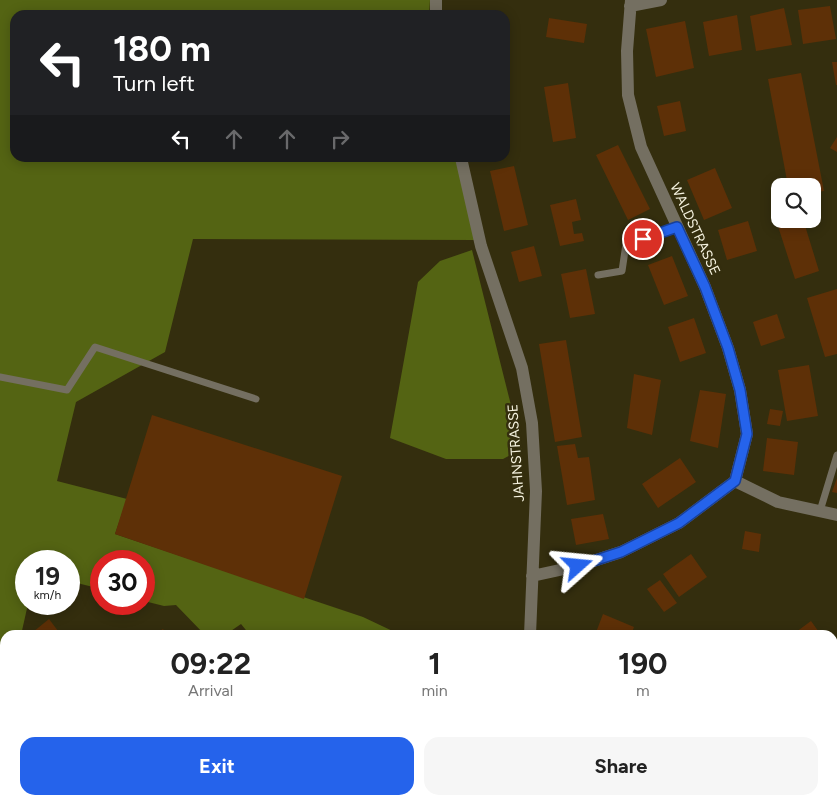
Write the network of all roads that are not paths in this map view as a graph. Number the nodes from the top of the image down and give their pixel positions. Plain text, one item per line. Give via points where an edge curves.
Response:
1 (661, 0) edge
2 (630, 3) edge
3 (462, 162) edge
4 (677, 227) junction
5 (598, 275) dead end
6 (0, 377) edge
7 (256, 399) dead end
8 (837, 455) edge
9 (735, 481) junction
10 (820, 511) junction
11 (837, 515) edge
12 (532, 576) junction
13 (530, 630) edge

1 - 2 street
2 - 4 street, WALDSTRASSE via 628,95 640,147
3 - 12 street, JAHNSTRASSE via 481,246 522,368 532,423 536,491
4 - 5 lane via 626,244 622,271
4 - 9 street, WALDSTRASSE via 708,295 740,390 747,434
6 - 7 lane via 67,390 95,347
8 - 10 lane
9 - 10 street via 778,502
9 - 12 street via 679,523 621,552
10 - 11 street
12 - 13 street, JAHNSTRASSE

